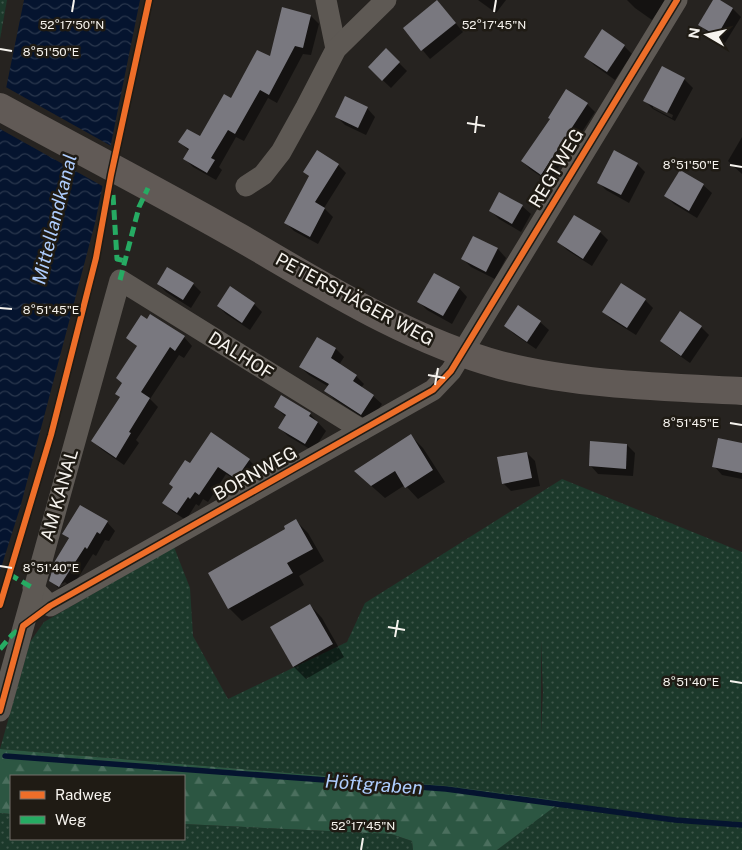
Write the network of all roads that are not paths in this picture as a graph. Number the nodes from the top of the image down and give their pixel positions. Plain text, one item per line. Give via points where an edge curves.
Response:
1 (326, 0) edge
2 (386, 0) edge
3 (676, 0) edge
4 (336, 49) junction
5 (0, 106) edge
6 (246, 186) dead end
7 (120, 280) joint
8 (462, 352) junction
9 (742, 391) edge
10 (362, 430) junction
11 (34, 588) junction
12 (0, 711) edge

1 - 4 street
2 - 4 street
3 - 8 street, REGTWEG
4 - 6 street via 281,152 264,175
5 - 8 street, PETERSHÄGER WEG via 362,307
7 - 10 street, DALHOF
7 - 11 street, AM KANAL
8 - 9 street, PETERSHÄGER WEG via 551,376
8 - 10 street, BORNWEG via 451,371 433,390
10 - 11 street, BORNWEG via 50,606
11 - 12 street, AM KANAL

